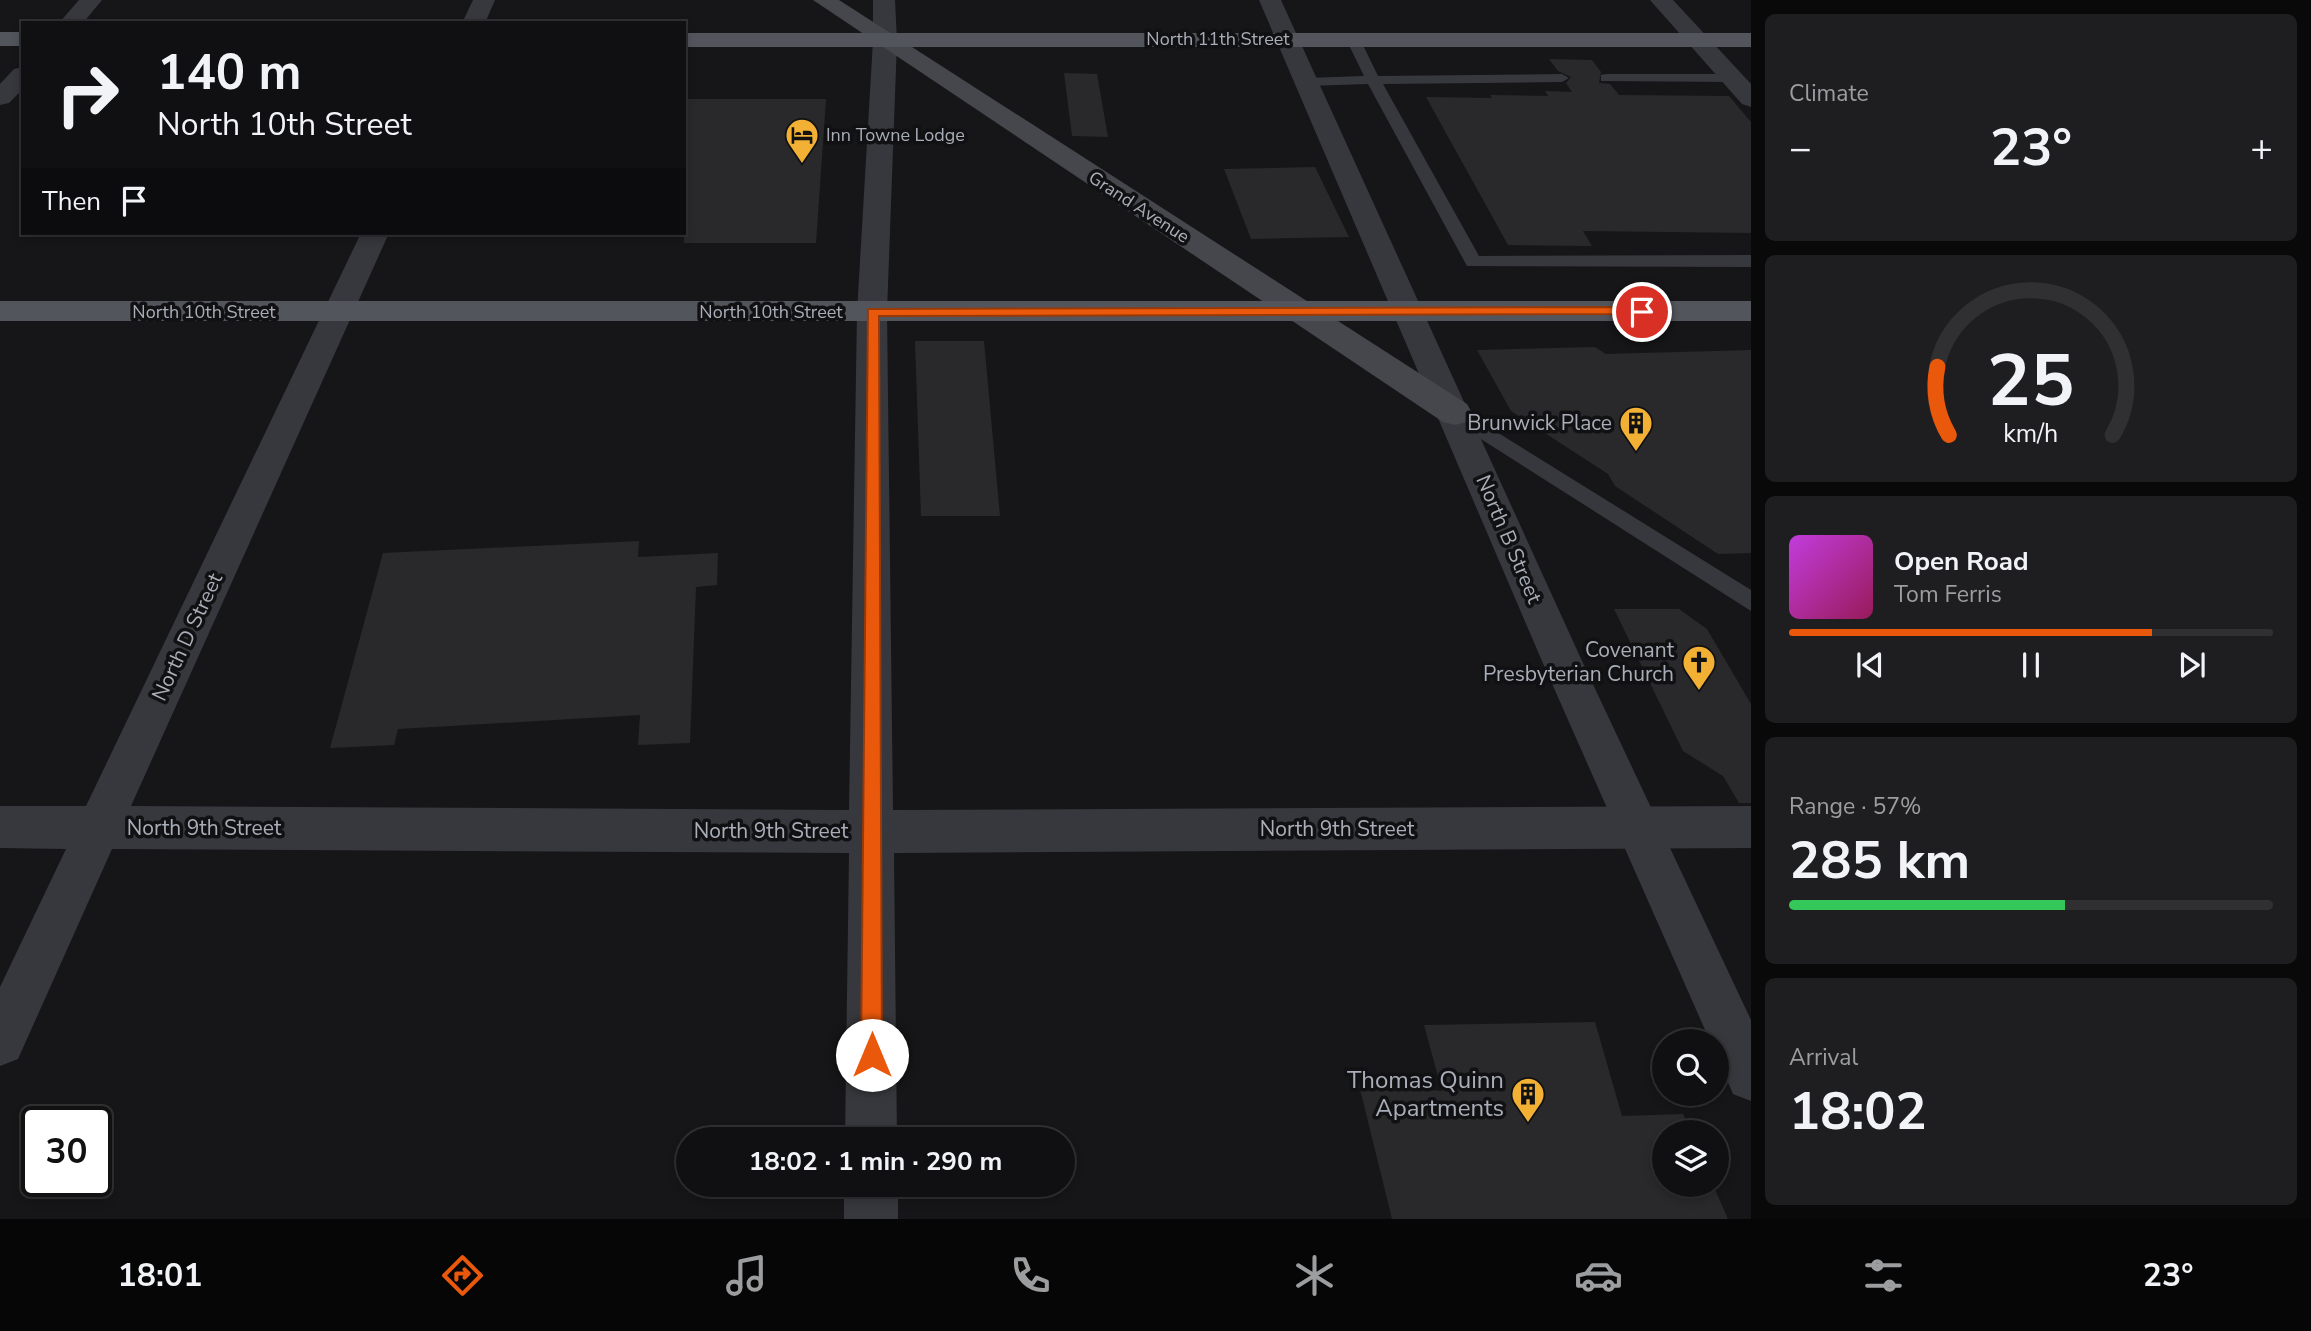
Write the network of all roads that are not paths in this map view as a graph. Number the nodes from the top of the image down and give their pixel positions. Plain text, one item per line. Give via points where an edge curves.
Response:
1 (92, 0) edge
2 (484, 0) edge
3 (824, 0) edge
4 (884, 0) edge
5 (1270, 0) edge
6 (1661, 0) edge
7 (72, 21) edge
8 (474, 21) edge
9 (0, 39) edge
10 (21, 39) edge
11 (1288, 39) junction
12 (1353, 39) junction
13 (686, 40) edge
14 (1696, 40) junction
15 (1751, 40) edge
16 (885, 41) junction
17 (21, 76) edge
18 (1562, 78) dead end
19 (1731, 78) junction
20 (1606, 79) dead end
21 (1373, 80) junction
22 (1307, 82) junction
23 (0, 98) edge
24 (1751, 99) edge
25 (373, 235) edge
26 (1751, 261) edge
27 (0, 311) edge
28 (1298, 311) junction
29 (1408, 311) junction
30 (1751, 311) edge
31 (337, 312) junction
32 (872, 312) junction
33 (1455, 413) junction
34 (1751, 602) edge
35 (0, 827) edge
36 (100, 827) junction
37 (1751, 827) edge
38 (1638, 828) junction
39 (872, 832) junction
40 (0, 1041) edge
41 (1751, 1076) edge
42 (871, 1127) edge
43 (871, 1197) edge
44 (871, 1219) edge

1 - 7 street
2 - 8 street
3 - 16 main road, Grand Avenue
4 - 16 street
5 - 11 street, North B Street
6 - 14 street
9 - 10 main road
11 - 12 main road, North 11th Street
11 - 16 main road, North 11th Street
11 - 22 street, North B Street
12 - 14 main road, North 11th Street
12 - 21 lane
13 - 16 main road, North 11th Street
14 - 15 main road, North 11th Street
14 - 19 street
16 - 28 main road, Grand Avenue
16 - 32 street
17 - 23 street
18 - 21 lane
19 - 20 lane
19 - 24 street
21 - 22 lane
21 - 26 lane via 1473,262
22 - 29 street, North B Street
25 - 31 street, North D Street
27 - 31 main road, North 10th Street
28 - 29 main road, North 10th Street
28 - 32 main road, North 10th Street
28 - 33 main road, Grand Avenue
29 - 30 main road, North 10th Street
29 - 33 street, North B Street
31 - 32 main road, North 10th Street
31 - 36 street, North D Street
32 - 39 street
33 - 34 lane
33 - 38 street, North B Street
35 - 36 street, North 9th Street
36 - 39 street, North 9th Street
36 - 40 street, North D Street
37 - 38 street, North 9th Street
38 - 39 street, North 9th Street
38 - 41 street, North B Street
39 - 42 street
43 - 44 street

